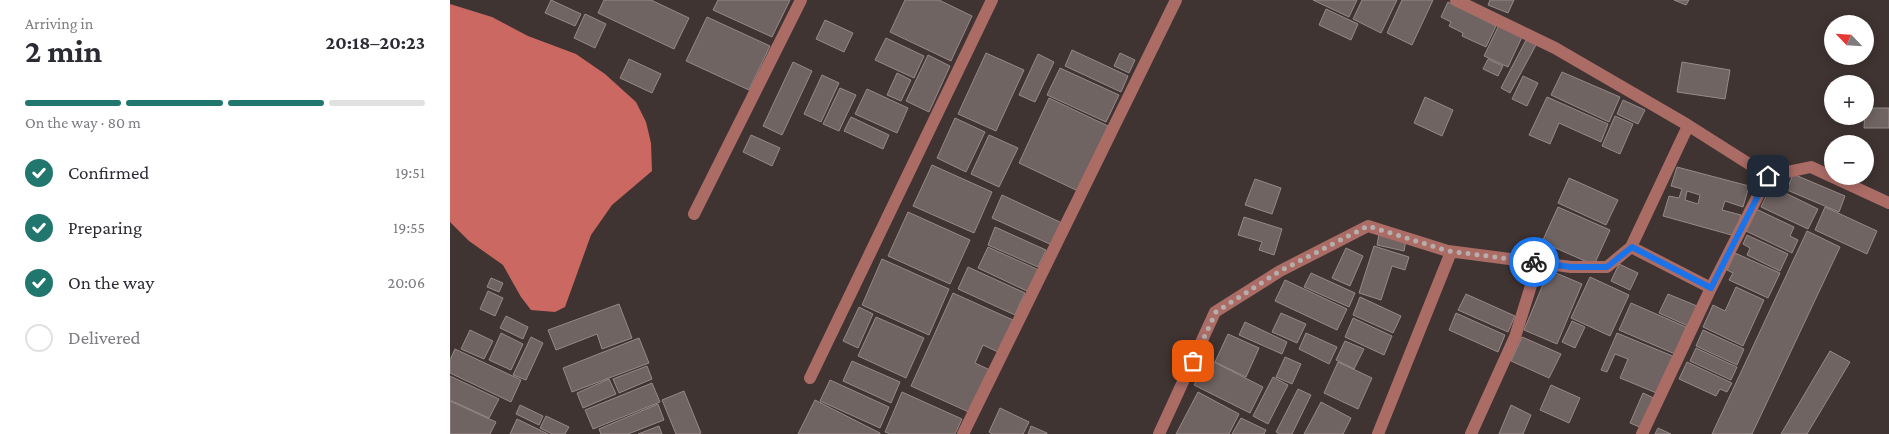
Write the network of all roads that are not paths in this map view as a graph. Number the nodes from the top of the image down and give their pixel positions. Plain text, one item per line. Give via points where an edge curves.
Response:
1 (801, 0) edge
2 (992, 0) edge
3 (1176, 0) edge
4 (1456, 0) edge
5 (1688, 126) junction
6 (1768, 176) junction
7 (1889, 203) edge
8 (694, 214) dead end
9 (1632, 247) junction
10 (1448, 251) junction
11 (1538, 263) junction
12 (1711, 288) junction
13 (810, 378) dead end
14 (963, 434) edge
15 (1159, 434) edge
16 (1378, 434) edge
17 (1471, 434) edge
18 (1642, 434) edge

1 - 8 street
2 - 13 street
3 - 14 street
4 - 5 street via 1554,48
5 - 6 street
5 - 9 street
6 - 7 street via 1811,167
6 - 12 street
9 - 11 street via 1607,267
9 - 12 street
10 - 11 street
10 - 15 street via 1368,226 1280,271 1216,312
10 - 16 street via 1451,252
11 - 17 street via 1516,337
12 - 18 street

